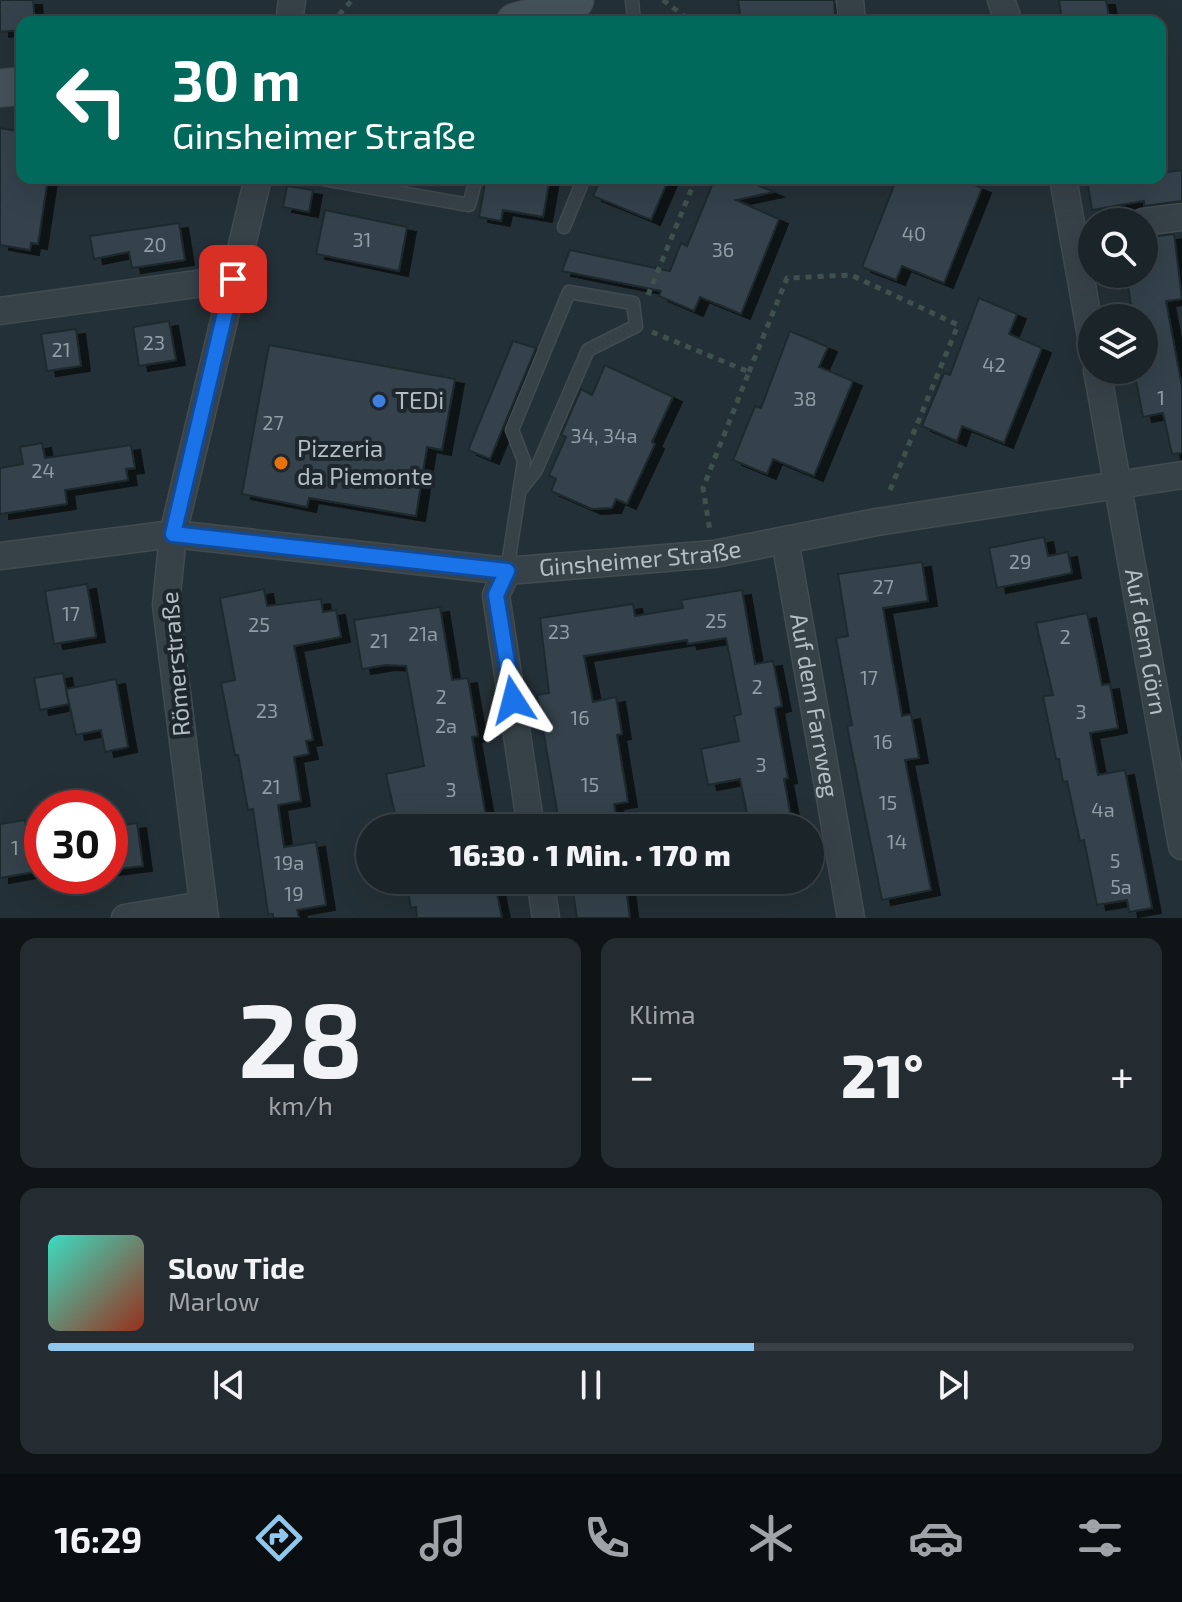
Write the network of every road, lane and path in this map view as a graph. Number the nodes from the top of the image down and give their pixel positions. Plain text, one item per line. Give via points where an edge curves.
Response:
1 (352, 0) edge
2 (575, 0) edge
3 (663, 0) edge
4 (339, 15) dead end
5 (538, 16) edge
6 (684, 16) edge
7 (257, 184) edge
8 (352, 184) edge
9 (474, 184) edge
10 (582, 184) edge
11 (694, 184) edge
12 (1065, 184) edge
13 (1182, 217) edge
14 (1078, 218) edge
15 (1158, 220) edge
16 (564, 227) dead end
17 (233, 279) junction
18 (0, 311) edge
19 (636, 326) junction
20 (749, 372) junction
21 (1099, 384) edge
22 (1182, 475) edge
23 (1117, 485) junction
24 (521, 489) junction
25 (877, 522) junction
26 (173, 534) junction
27 (785, 540) junction
28 (714, 554) junction
29 (0, 556) edge
30 (507, 571) junction
31 (529, 814) edge
32 (1182, 846) edge
33 (542, 894) edge
34 (204, 912) edge
35 (125, 918) edge
36 (546, 918) edge
37 (851, 918) edge

1 - 4 path
2 - 5 main road
3 - 6 path
7 - 17 street, Römerstraße
8 - 9 lane via 469,205
10 - 16 lane
11 - 19 path
12 - 14 street
13 - 15 street
17 - 18 street
17 - 26 street, Römerstraße
19 - 20 path
19 - 24 lane via 588,350 536,470
19 - 24 lane via 633,303 569,292 512,430 524,461
20 - 25 path via 787,278 851,275 958,325
20 - 28 path via 703,488
21 - 23 street, Auf dem Görn
22 - 23 street, Ginsheimer Straße
23 - 25 street, Ginsheimer Straße
23 - 32 street, Auf dem Görn
24 - 30 lane
25 - 27 street, Ginsheimer Straße
26 - 29 street, Ginsheimer Straße
26 - 30 street, Ginsheimer Straße
26 - 34 street, Römerstraße via 166,605
27 - 28 street, Ginsheimer Straße
27 - 37 street, Auf dem Farrweg
28 - 30 street, Ginsheimer Straße
30 - 31 street via 496,595
33 - 36 street
34 - 35 street

